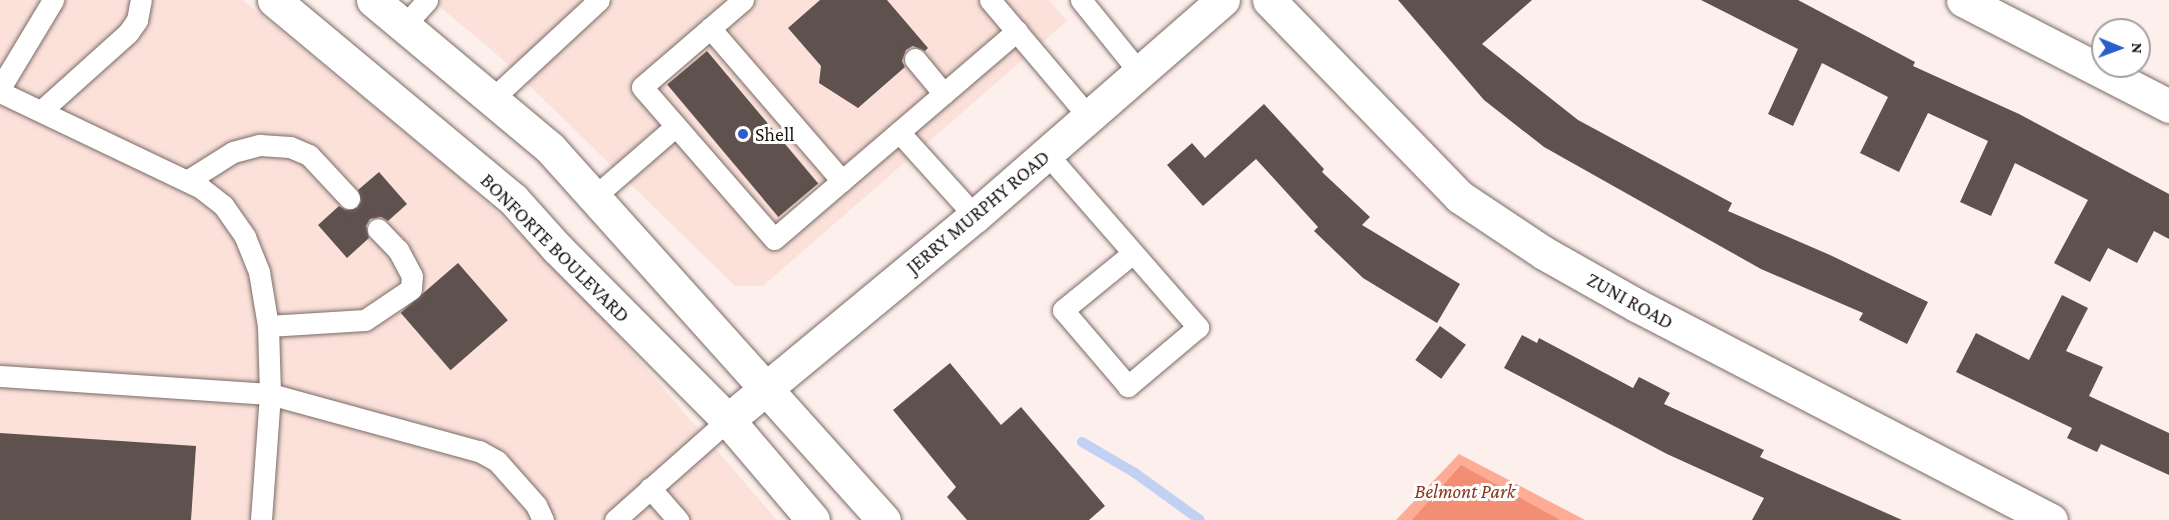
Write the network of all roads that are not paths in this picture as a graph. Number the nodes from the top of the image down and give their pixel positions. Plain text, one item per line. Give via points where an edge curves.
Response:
1 (53, 0) edge
2 (141, 0) edge
3 (274, 0) edge
4 (373, 0) edge
5 (427, 0) edge
6 (599, 0) edge
7 (743, 0) edge
8 (990, 0) edge
9 (1081, 0) edge
10 (1223, 0) edge
11 (1269, 0) edge
12 (1963, 0) edge
13 (403, 27) junction
14 (710, 28) junction
15 (1017, 31) junction
16 (915, 59) dead end
17 (1140, 72) junction
18 (0, 90) edge
19 (944, 94) junction
20 (491, 100) junction
21 (2169, 106) edge
22 (41, 111) junction
23 (1089, 117) junction
24 (676, 126) junction
25 (899, 132) junction
26 (1047, 153) junction
27 (187, 181) junction
28 (842, 181) junction
29 (594, 197) junction
30 (349, 198) dead end
31 (975, 216) junction
32 (378, 229) dead end
33 (1133, 253) junction
34 (268, 326) junction
35 (0, 376) edge
36 (766, 389) junction
37 (270, 394) junction
38 (728, 420) junction
39 (651, 488) junction
40 (261, 520) edge
41 (543, 520) edge
42 (615, 520) edge
43 (678, 520) edge
44 (813, 520) edge
45 (884, 520) edge
46 (2051, 520) edge

1 - 18 lane
2 - 22 lane via 137,20 128,33
3 - 38 street, BONFORTE BOULEVARD via 513,200
4 - 13 street
5 - 13 lane
6 - 20 lane
7 - 14 lane
8 - 15 lane
9 - 17 lane
10 - 17 street, JERRY MURPHY ROAD
11 - 46 street, ZUNI ROAD via 1460,197 1544,253 1638,306
12 - 21 street
13 - 20 street
14 - 24 lane via 642,87
14 - 28 lane
15 - 19 lane
15 - 23 lane
16 - 19 lane
17 - 23 street, JERRY MURPHY ROAD
18 - 22 lane
19 - 25 lane
20 - 29 street via 550,148
22 - 27 lane
23 - 26 street, JERRY MURPHY ROAD
24 - 28 lane via 774,239
24 - 29 lane
25 - 28 lane
25 - 31 lane
26 - 31 street, JERRY MURPHY ROAD
26 - 33 lane
27 - 30 lane via 233,152 260,145 290,147 309,155
27 - 34 lane via 223,205 245,237 259,272
29 - 36 street
31 - 36 street, JERRY MURPHY ROAD
32 - 34 lane via 398,250 412,276 411,289 365,320
33 - 33 lane via 1198,327 1128,386 1063,310
34 - 37 lane
35 - 37 lane
36 - 38 street, JERRY MURPHY ROAD
36 - 45 street
37 - 40 lane
37 - 41 lane via 479,451 497,461 536,505
38 - 39 lane
38 - 44 street, BONFORTE BOULEVARD
39 - 42 lane
39 - 43 lane

